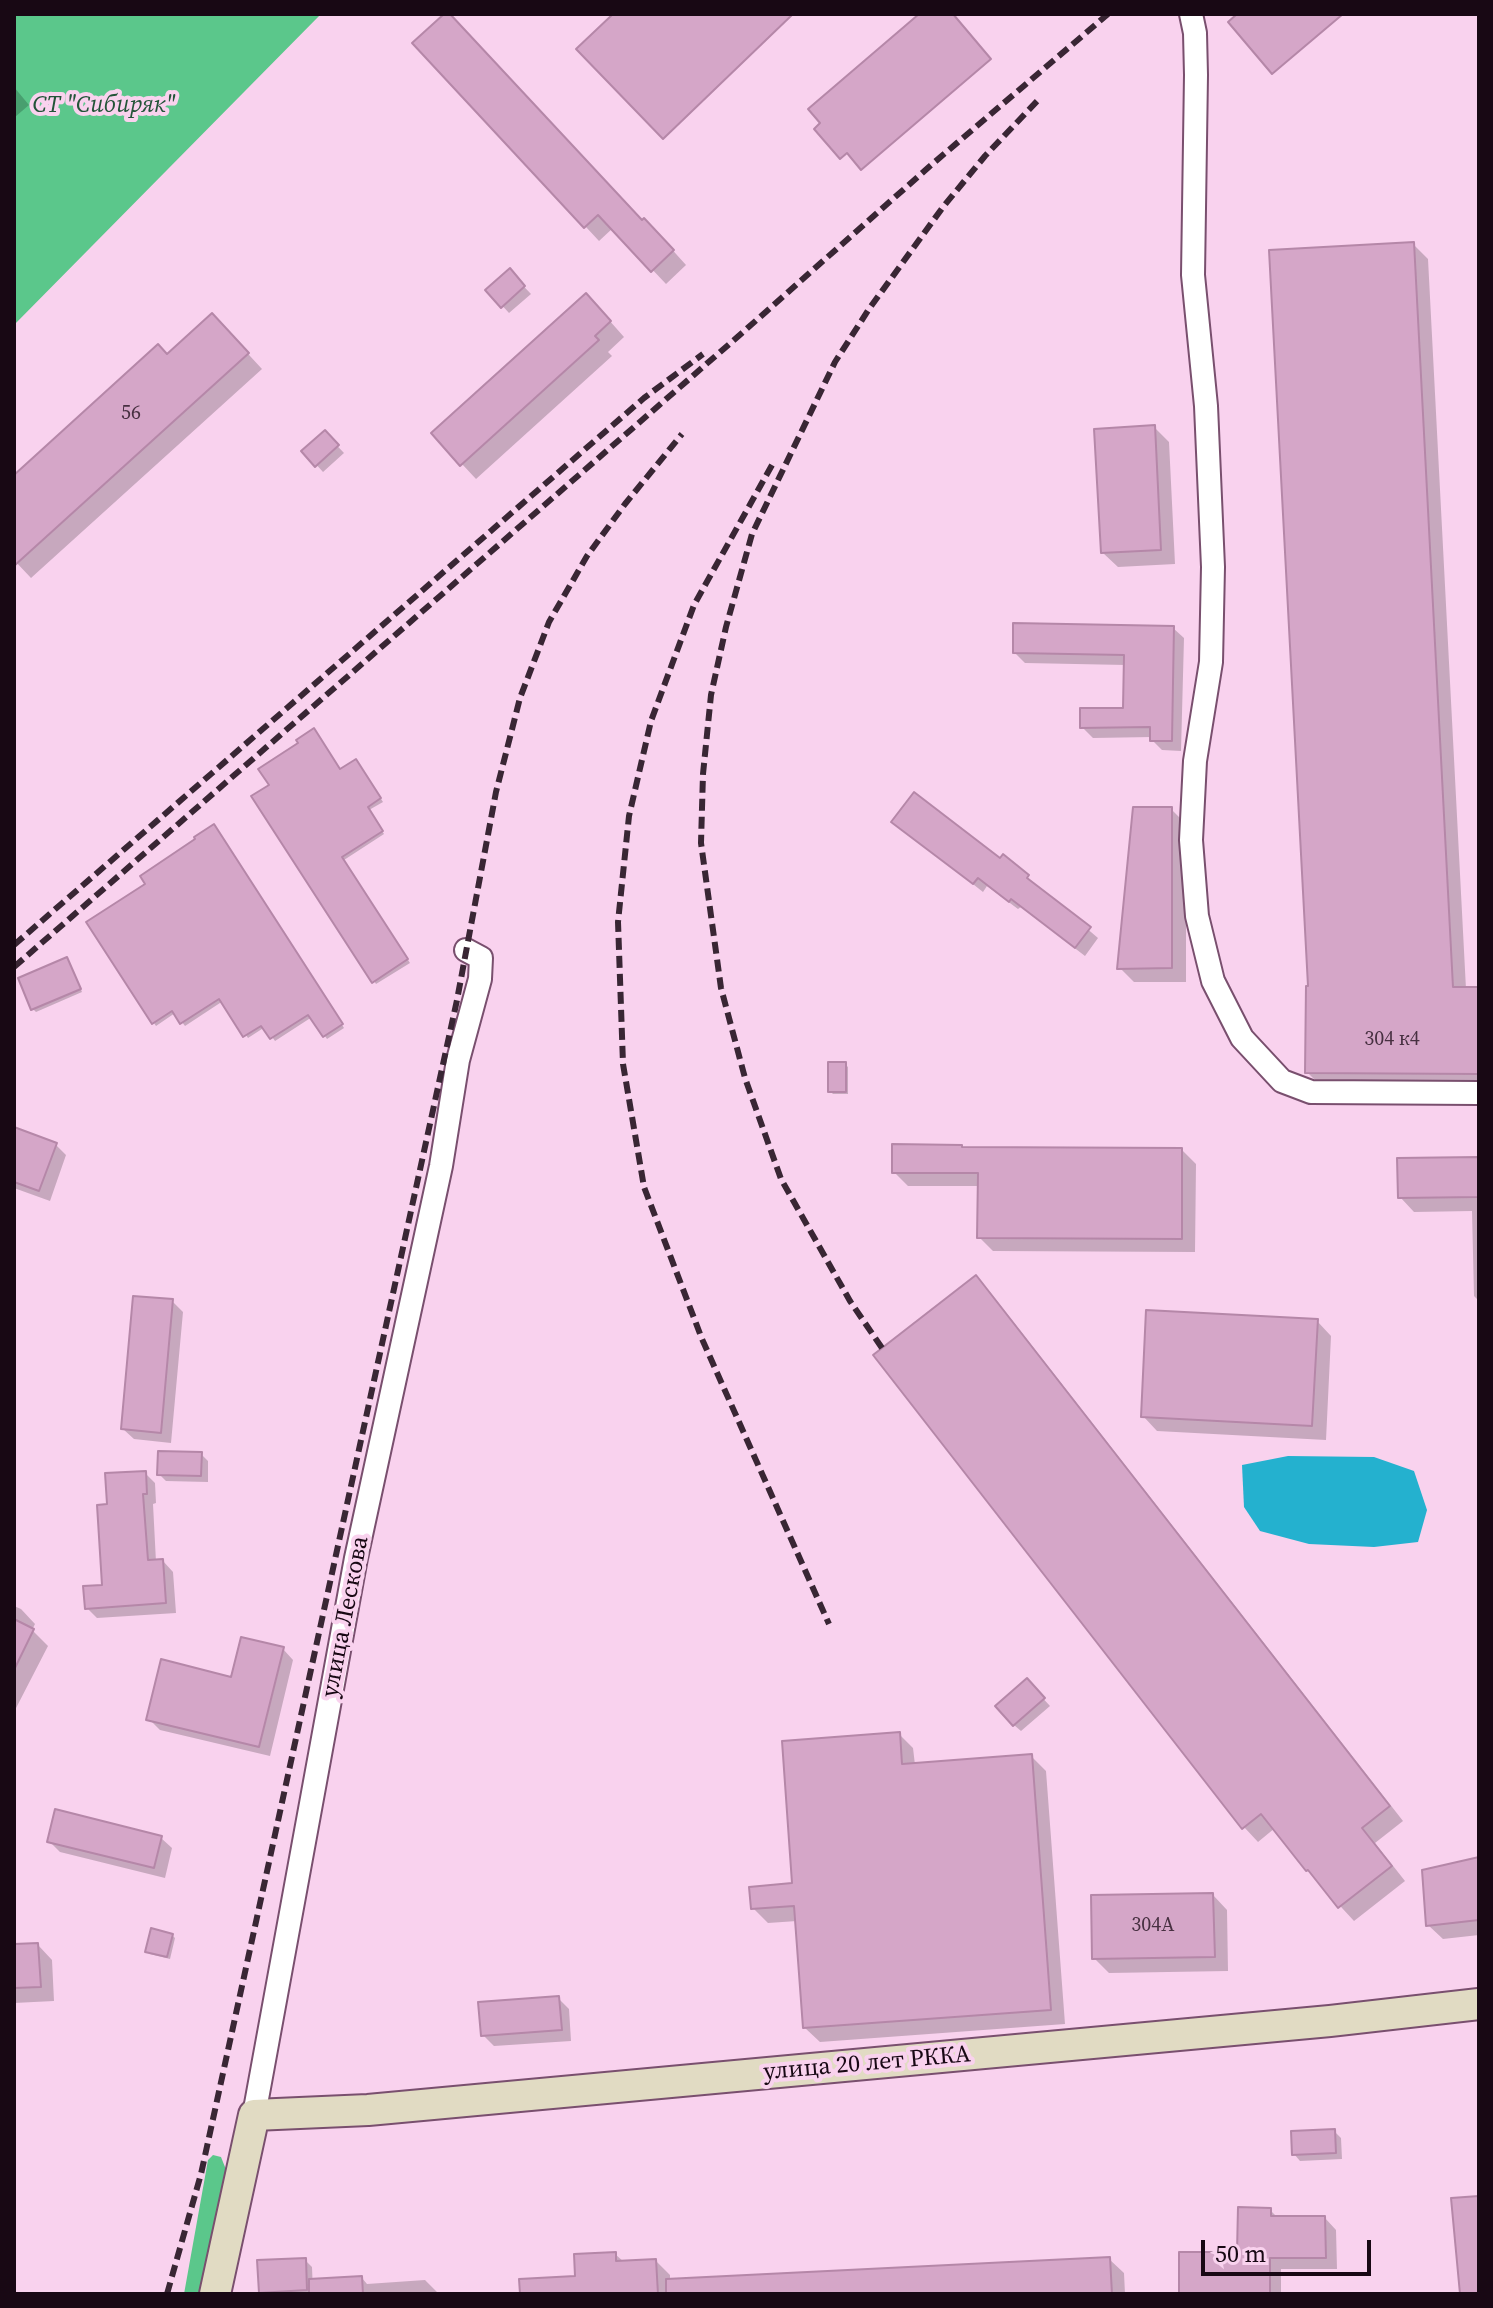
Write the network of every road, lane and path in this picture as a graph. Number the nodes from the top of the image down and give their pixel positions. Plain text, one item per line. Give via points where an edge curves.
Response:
1 (1191, 14) edge
2 (466, 950) dead end
3 (1479, 1093) edge
4 (1479, 2004) edge
5 (254, 2115) junction
6 (215, 2294) edge

1 - 3 street via 1196,75 1193,275 1206,406 1213,567 1211,662 1195,761 1191,840 1197,916 1213,981 1242,1038 1282,1081 1311,1092
2 - 5 street, улица Лескова via 481,958 480,979 458,1060 441,1166 356,1558
4 - 5 main road, улица 20 лет РККА via 400,2107
5 - 6 main road, улица Лескова

